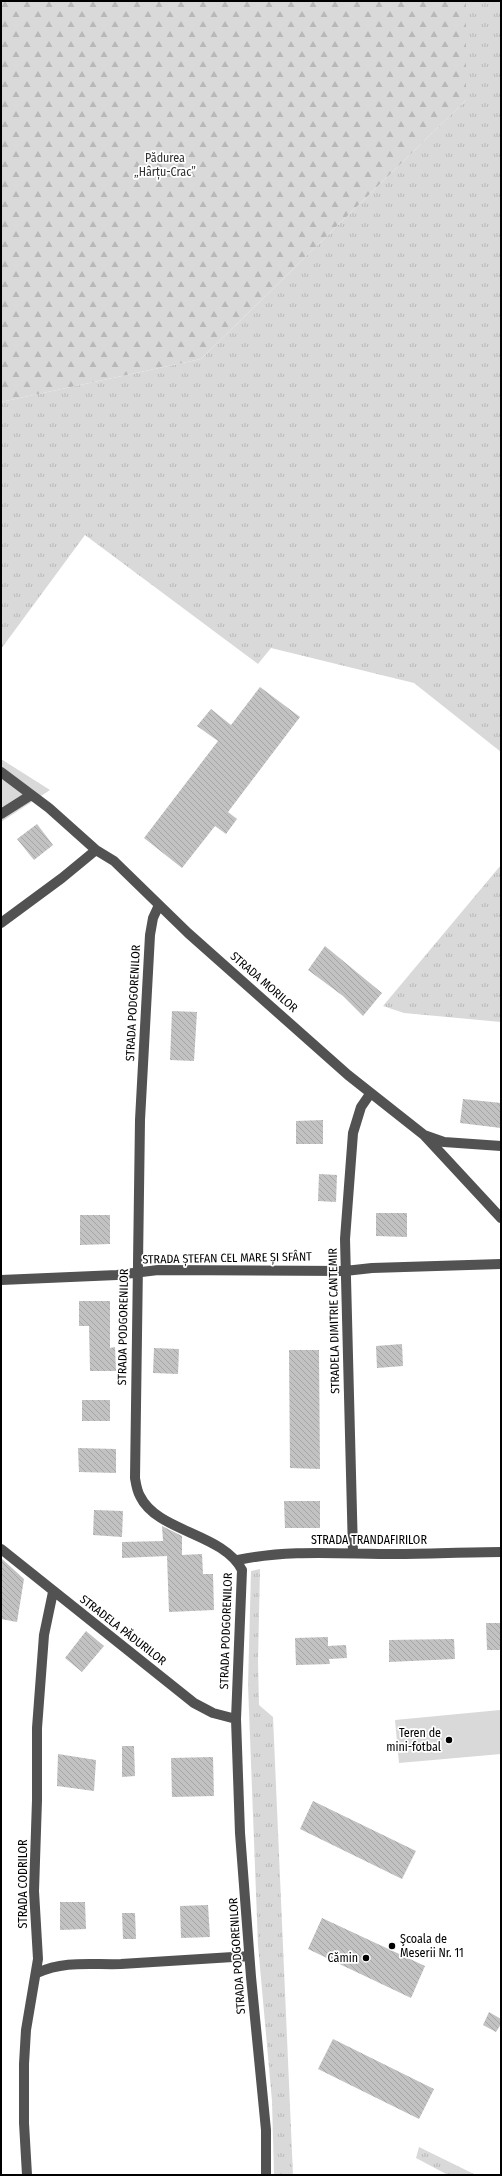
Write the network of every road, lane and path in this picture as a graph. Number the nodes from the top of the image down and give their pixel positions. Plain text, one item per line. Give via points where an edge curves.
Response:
1 (1, 772) edge
2 (31, 795) junction
3 (1, 814) edge
4 (96, 850) junction
5 (159, 905) junction
6 (1, 923) edge
7 (370, 1094) junction
8 (424, 1135) junction
9 (501, 1146) edge
10 (501, 1218) edge
11 (501, 1264) edge
12 (345, 1271) junction
13 (136, 1272) junction
14 (1, 1280) edge
15 (1, 1549) edge
16 (353, 1552) junction
17 (501, 1552) edge
18 (238, 1560) junction
19 (53, 1592) junction
20 (236, 1719) junction
21 (249, 1956) junction
22 (37, 1973) junction
23 (27, 2175) edge
24 (266, 2175) edge

1 - 2 street, STRADA MORILOR
2 - 3 street
2 - 4 street, STRADA MORILOR
4 - 5 street, STRADA MORILOR via 114,861
4 - 6 street
5 - 7 street, STRADA MORILOR
5 - 13 street, STRADA PODGORENILOR via 153,918 148,959
7 - 8 street, STRADA MORILOR
7 - 12 street, STRADELA DIMITRIE CANTEMIR via 361,1108 353,1133
8 - 9 street via 444,1142
8 - 10 street, STRADA MORILOR
11 - 12 street, STRADA ȘTEFAN CEL MARE ȘI SFÂNT
12 - 13 street, STRADA ȘTEFAN CEL MARE ȘI SFÂNT
12 - 16 street, STRADELA DIMITRIE CANTEMIR
13 - 14 street, STRADA ȘTEFAN CEL MARE ȘI SFÂNT
13 - 18 street, STRADA PODGORENILOR via 134,1458 135,1478 140,1496 151,1510 225,1550
15 - 19 street, STRADELA PĂDURILOR
16 - 17 street, STRADA TRANDAFIRILOR
16 - 18 street, STRADA TRANDAFIRILOR via 259,1556
18 - 20 street, STRADA PODGORENILOR via 243,1584
19 - 20 street, STRADELA PĂDURILOR via 90,1618 194,1703 213,1713
19 - 22 street, STRADA CODRILOR via 44,1635 37,1728 34,1891
20 - 21 street, STRADA PODGORENILOR via 240,1834
21 - 22 street via 120,1964 70,1964
21 - 24 street, STRADA PODGORENILOR via 266,2130
22 - 23 street, STRADA CODRILOR via 26,2030 24,2064

